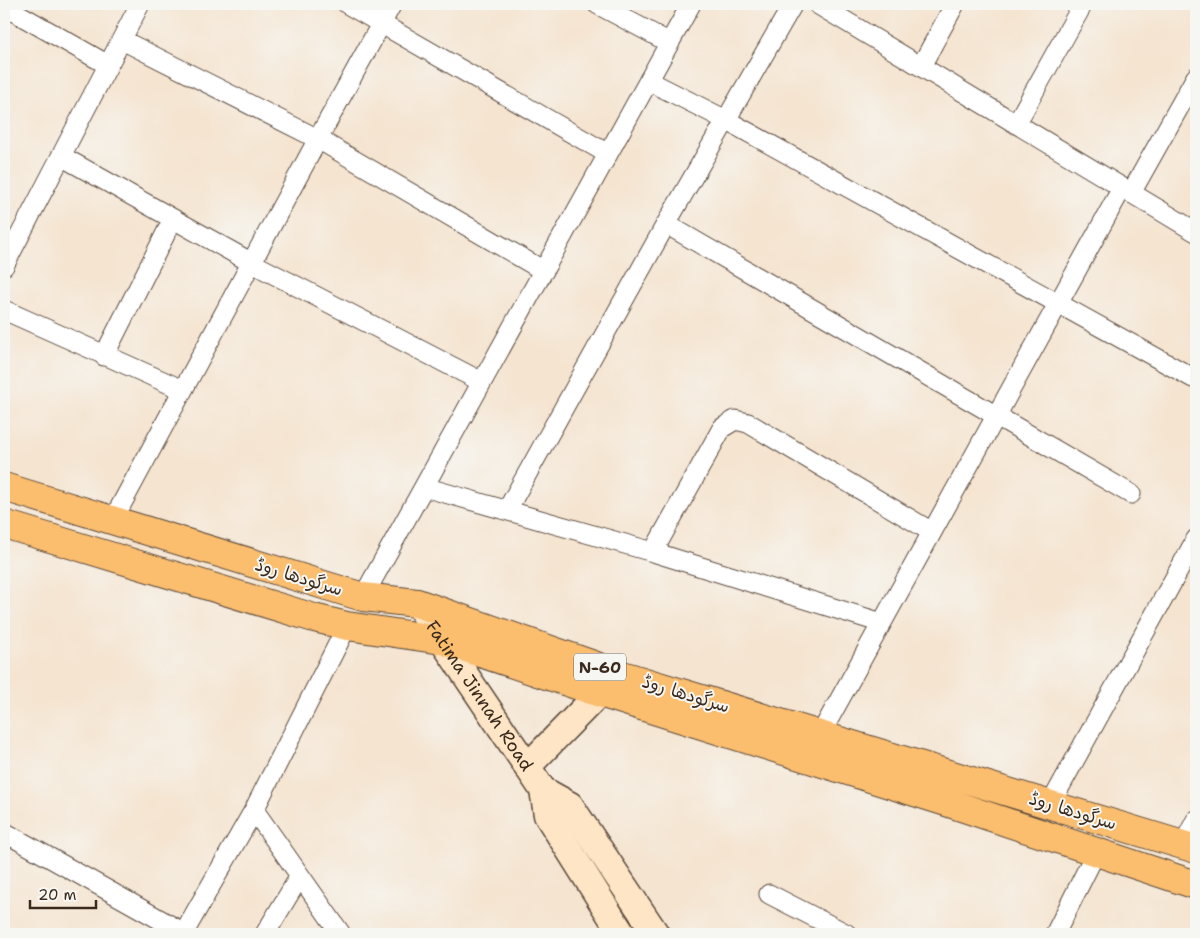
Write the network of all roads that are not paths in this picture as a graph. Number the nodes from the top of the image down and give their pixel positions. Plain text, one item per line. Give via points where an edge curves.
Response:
1 (140, 4) edge
2 (347, 4) edge
3 (392, 4) edge
4 (597, 4) edge
5 (691, 4) edge
6 (793, 4) edge
7 (817, 4) edge
8 (955, 4) edge
9 (1083, 4) edge
10 (5, 10) edge
11 (382, 23) junction
12 (122, 40) junction
13 (670, 43) junction
14 (108, 65) junction
15 (921, 66) junction
16 (1196, 77) edge
17 (649, 81) junction
18 (726, 120) junction
19 (1016, 124) junction
20 (318, 139) junction
21 (608, 154) junction
22 (61, 156) junction
23 (1127, 190) junction
24 (173, 219) junction
25 (666, 224) junction
26 (1196, 232) edge
27 (252, 262) junction
28 (4, 266) edge
29 (544, 271) junction
30 (1059, 303) junction
31 (4, 310) edge
32 (104, 356) junction
33 (1193, 378) dead end
34 (482, 382) junction
35 (183, 390) junction
36 (997, 415) junction
37 (4, 487) edge
38 (424, 487) junction
39 (1131, 494) dead end
40 (507, 510) junction
41 (113, 520) junction
42 (4, 524) edge
43 (932, 532) junction
44 (1196, 539) edge
45 (654, 552) junction
46 (363, 597) junction
47 (417, 603) junction
48 (882, 623) junction
49 (347, 626) junction
50 (442, 640) junction
51 (619, 674) junction
52 (600, 693) junction
53 (820, 734) junction
54 (527, 767) junction
55 (543, 790) junction
56 (1050, 804) junction
57 (254, 810) junction
58 (1196, 820) edge
59 (4, 832) edge
60 (1190, 847) edge
61 (1096, 852) junction
62 (300, 876) junction
63 (1196, 885) edge
64 (769, 894) dead end
65 (825, 930) edge
66 (184, 934) edge
67 (265, 934) edge
68 (341, 934) edge
69 (622, 934) edge
70 (656, 934) edge
71 (847, 934) edge
72 (1055, 934) edge

1 - 12 street
2 - 11 street
3 - 11 street
4 - 13 street
5 - 13 street
6 - 18 street
7 - 15 street
8 - 15 street
9 - 19 street
10 - 14 street
11 - 20 street
11 - 21 street
12 - 14 street
12 - 20 street
13 - 17 street
14 - 22 street
15 - 19 street
16 - 23 street
17 - 18 street
17 - 21 street
18 - 25 street
18 - 30 street
19 - 23 street
20 - 27 street
20 - 29 street
21 - 29 street
22 - 24 street
22 - 28 street
23 - 26 street
23 - 30 street
24 - 27 street
24 - 32 street
25 - 36 street
25 - 40 street
27 - 34 street
27 - 35 street
29 - 34 street
30 - 33 street
30 - 36 street
31 - 32 street
32 - 35 street
34 - 38 street
35 - 41 street
36 - 39 street
36 - 43 street
37 - 41 highway, سرگودھا روڈ / N-60
38 - 40 street
38 - 46 street
40 - 45 street
41 - 46 highway, سرگودھا روڈ / N-60
42 - 49 highway, سرگودھا روڈ / N-60
43 - 45 street via 748,423 735,420 722,428
43 - 48 street
44 - 56 street
45 - 48 street
46 - 47 highway, سرگودھا روڈ / N-60
47 - 50 main road, Fatima Jinnah Road
47 - 51 highway, سرگودھا روڈ / N-60
48 - 53 street
49 - 50 highway, سرگودھا روڈ / N-60
49 - 57 street
50 - 52 highway, سرگودھا روڈ / N-60
50 - 54 main road, Fatima Jinnah Road
51 - 52 main road
51 - 53 highway, سرگودھا روڈ / N-60
52 - 54 main road
52 - 61 highway, سرگودھا روڈ / N-60
53 - 56 highway, سرگودھا روڈ / N-60
54 - 55 main road, Fatima Jinnah Road
55 - 69 main road, Fatima Jinnah Road via 547,815
55 - 70 main road, Fatima Jinnah Road via 570,805
56 - 60 highway, سرگودھا روڈ / N-60
57 - 62 street
57 - 66 street
58 - 60 street
59 - 66 street
61 - 63 highway, سرگودھا روڈ / N-60
61 - 72 street
62 - 67 street
62 - 68 street
64 - 65 street
65 - 71 street

